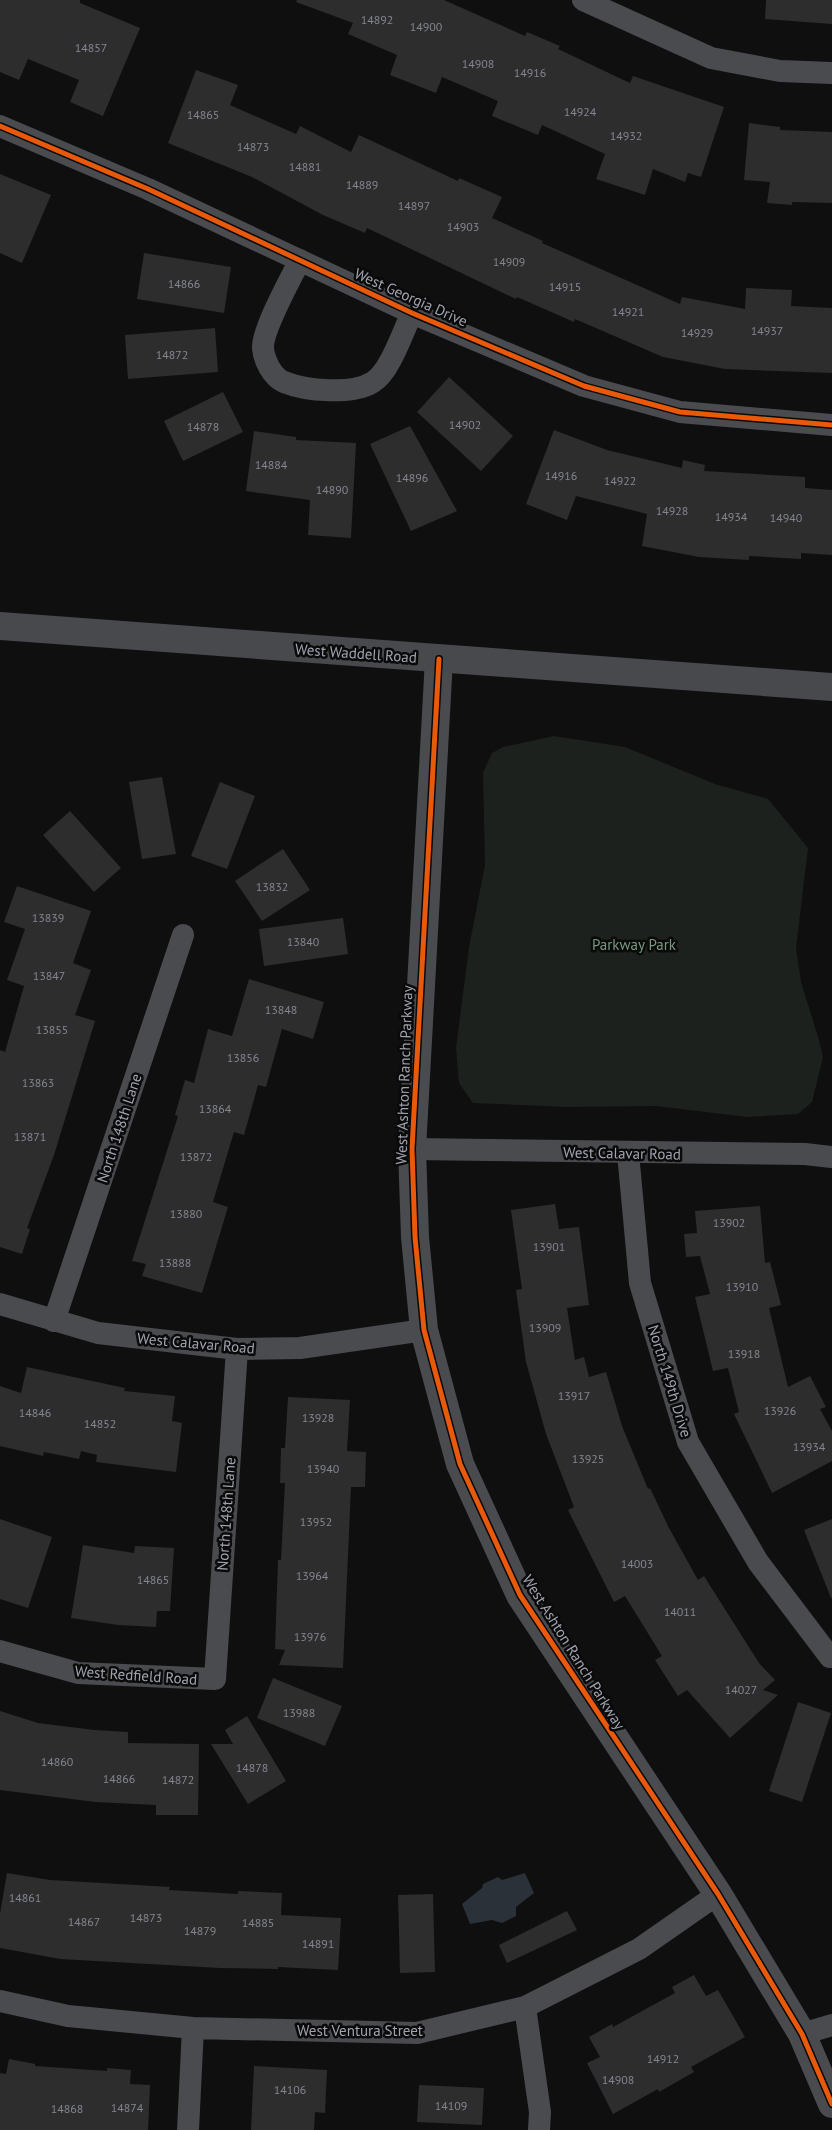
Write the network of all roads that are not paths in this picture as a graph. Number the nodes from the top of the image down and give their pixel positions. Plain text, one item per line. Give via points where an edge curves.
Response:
1 (583, 0) edge
2 (832, 73) edge
3 (0, 126) edge
4 (300, 260) junction
5 (412, 312) junction
6 (832, 425) edge
7 (0, 626) edge
8 (439, 659) junction
9 (832, 687) edge
10 (183, 935) dead end
11 (412, 1149) junction
12 (628, 1153) junction
13 (832, 1157) edge
14 (0, 1304) edge
15 (54, 1321) junction
16 (424, 1330) junction
17 (237, 1349) junction
18 (0, 1652) edge
19 (831, 1657) edge
20 (215, 1680) joint
21 (718, 1894) junction
22 (0, 2001) edge
23 (525, 2008) junction
24 (832, 2025) edge
25 (193, 2028) junction
26 (802, 2034) junction
27 (832, 2104) edge
28 (188, 2130) edge
29 (539, 2130) edge

1 - 2 street via 711,58 780,71
3 - 4 street, West Georgia Drive via 148,189
4 - 5 street, West Georgia Drive
4 - 5 street, West Georgia Drive via 263,346 273,374 283,382 344,390 360,388 375,381 385,369
5 - 6 street, West Georgia Drive via 584,386 680,412
7 - 8 main road, West Waddell Road
8 - 9 main road, West Waddell Road
8 - 11 street, West Ashton Ranch Parkway
10 - 15 street, North 148th Lane
11 - 12 street, West Calavar Road
11 - 16 street, West Ashton Ranch Parkway via 415,1237
12 - 13 street, West Calavar Road
12 - 19 street, North 149th Drive via 640,1283 688,1442 758,1562
14 - 15 street, West Calavar Road
15 - 17 street, West Calavar Road via 98,1333
16 - 17 street, West Calavar Road via 300,1348
16 - 21 street, West Ashton Ranch Parkway via 460,1464 520,1595
17 - 20 street, North 148th Lane
18 - 20 street, West Redfield Road via 78,1673
21 - 23 street, West Ventura Street via 639,1949
21 - 26 street, West Ashton Ranch Parkway
22 - 25 street, West Ventura Street via 68,2016
23 - 25 street, West Ventura Street via 416,2033
23 - 29 street via 540,2112
24 - 26 street
25 - 28 street
26 - 27 street, West Ashton Ranch Parkway

